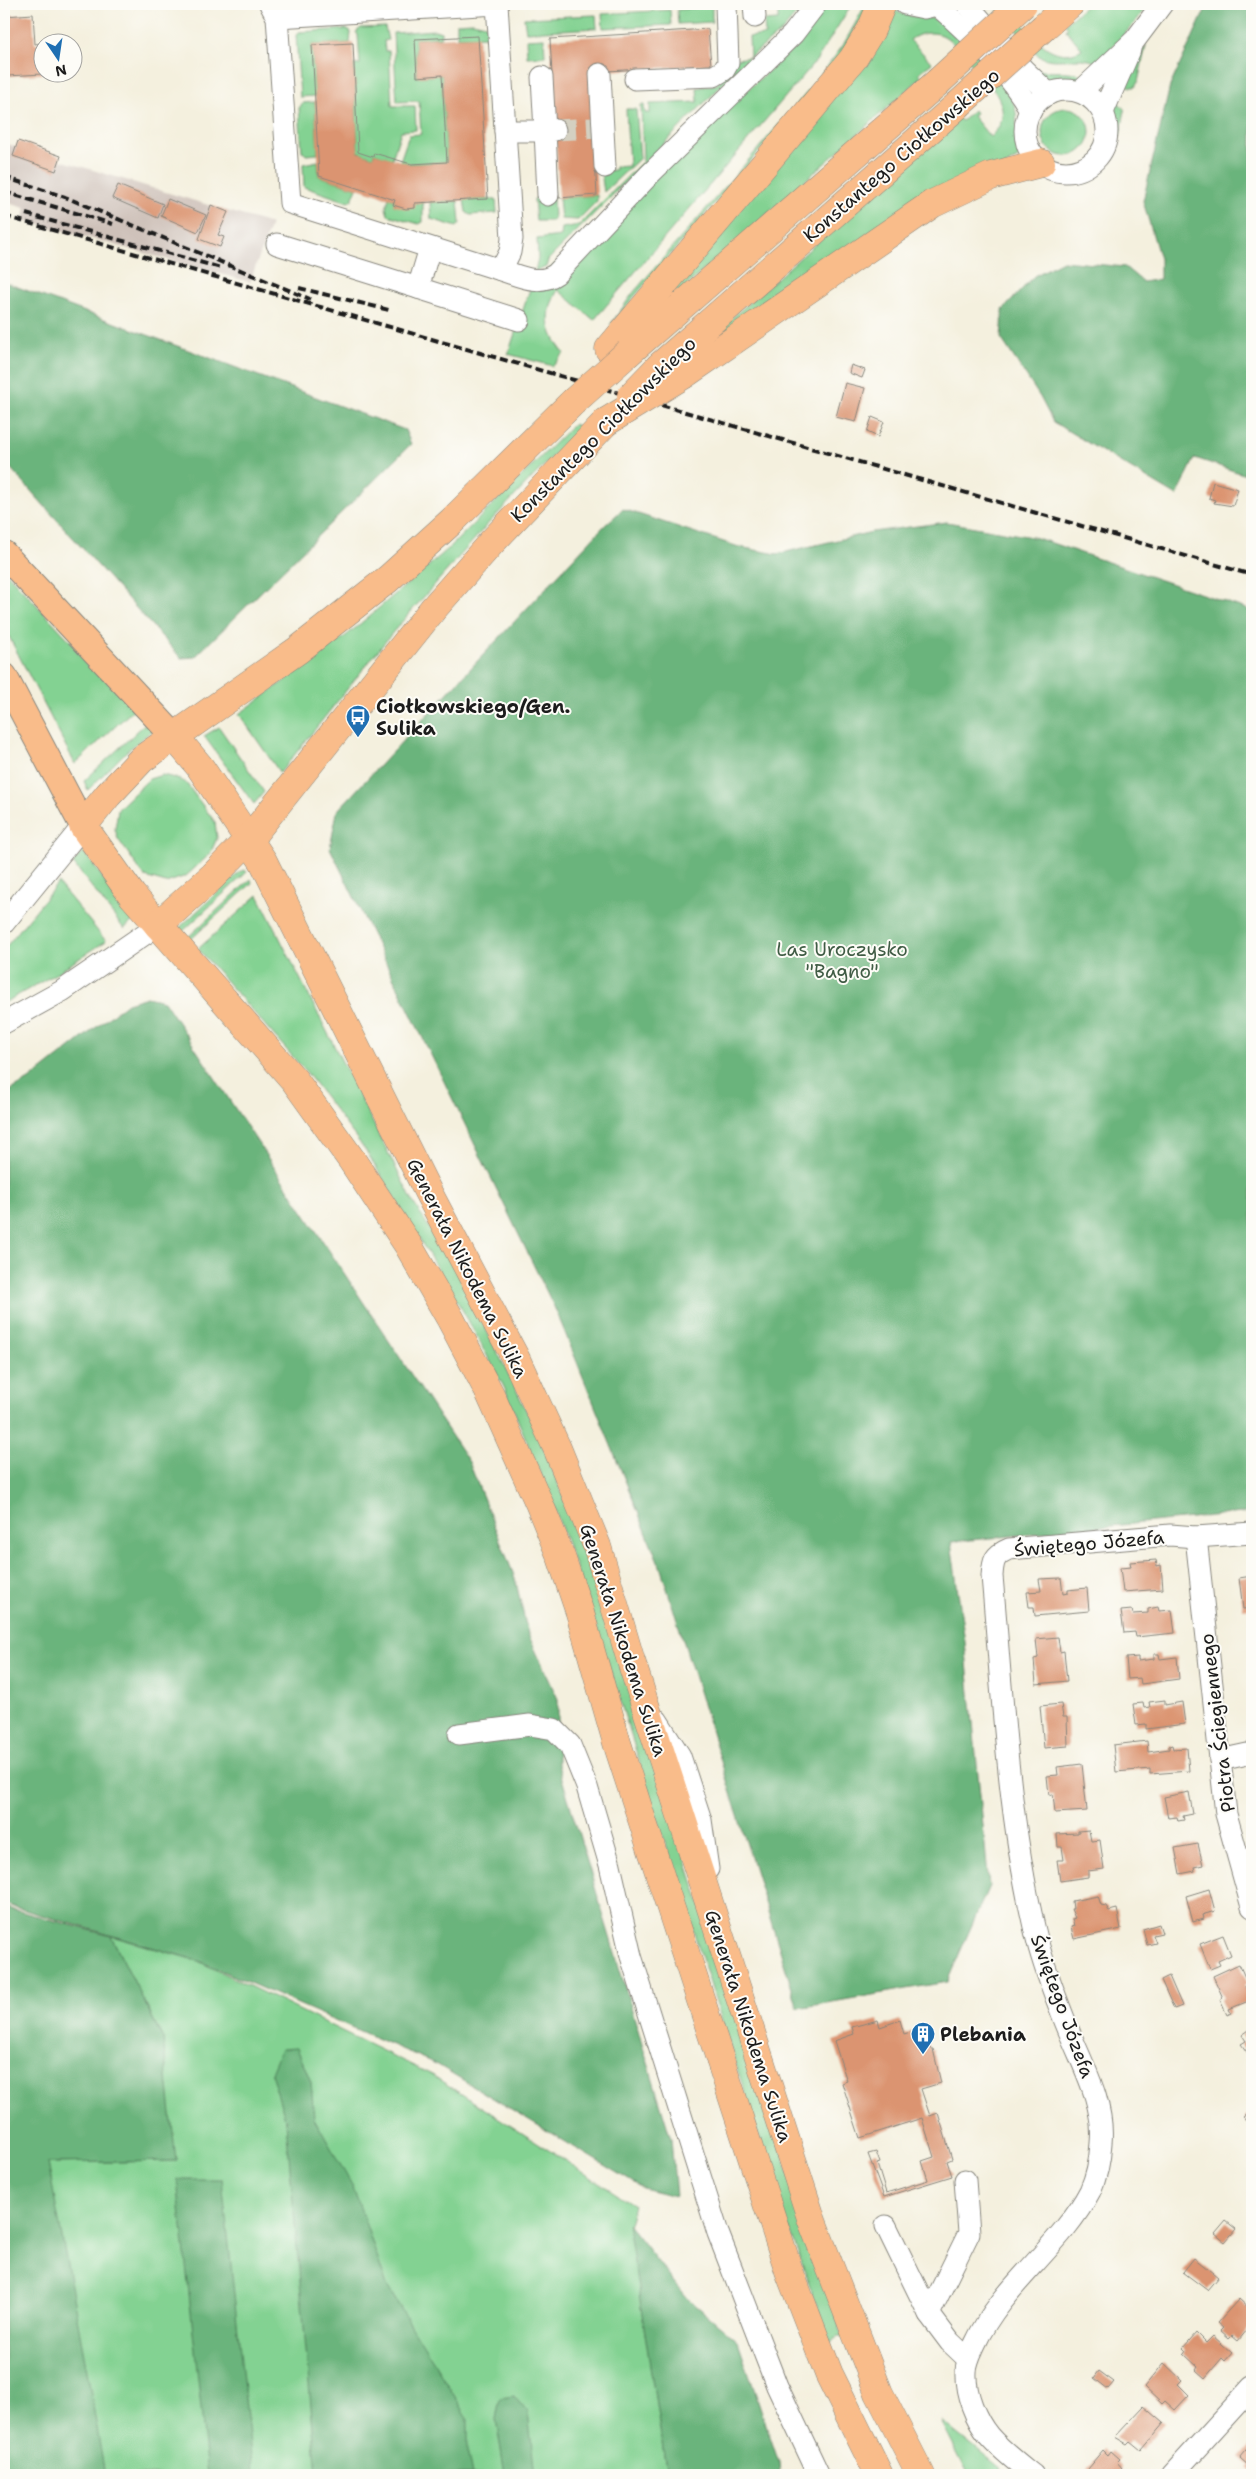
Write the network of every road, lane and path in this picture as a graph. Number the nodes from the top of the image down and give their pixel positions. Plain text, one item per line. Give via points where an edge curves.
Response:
1 (497, 4) edge
2 (510, 4) edge
3 (726, 4) edge
4 (816, 4) edge
5 (882, 4) edge
6 (905, 4) edge
7 (967, 4) edge
8 (1023, 4) edge
9 (1070, 4) edge
10 (1162, 4) edge
11 (939, 5) edge
12 (274, 10) edge
13 (1134, 40) junction
14 (600, 74) dead end
15 (542, 77) dead end
16 (635, 80) dead end
17 (1080, 92) junction
18 (1049, 94) junction
19 (1031, 111) junction
20 (1103, 112) junction
21 (550, 131) junction
22 (505, 132) junction
23 (1041, 163) junction
24 (605, 167) dead end
25 (548, 196) dead end
26 (277, 244) dead end
27 (430, 248) junction
28 (501, 270) junction
29 (418, 288) junction
30 (519, 320) dead end
31 (619, 351) junction
32 (673, 370) junction
33 (4, 554) edge
34 (4, 676) edge
35 (174, 736) junction
36 (83, 826) junction
37 (250, 838) junction
38 (4, 923) edge
39 (158, 925) junction
40 (4, 1022) edge
41 (1252, 1533) edge
42 (1196, 1537) junction
43 (459, 1734) dead end
44 (1252, 1753) edge
45 (1220, 1760) junction
46 (1252, 1907) edge
47 (965, 2180) dead end
48 (886, 2226) dead end
49 (929, 2314) junction
50 (968, 2359) junction
51 (829, 2374) junction
52 (1252, 2387) edge
53 (879, 2393) junction
54 (818, 2475) edge
55 (879, 2475) edge
56 (921, 2475) edge
57 (1032, 2475) edge
58 (1172, 2475) edge

1 - 2 street
1 - 12 street
1 - 22 street
3 - 16 street via 728,63 724,70 714,76
4 - 28 street via 793,34 650,174 549,280 532,280
5 - 31 highway via 853,59
6 - 11 street via 924,8
7 - 18 street
8 - 31 highway, Konstantego Ciołkowskiego, bridge via 938,82
9 - 32 highway, Konstantego Ciołkowskiego, bridge
10 - 13 street
11 - 19 street via 976,41
12 - 27 street via 290,203
13 - 17 street
13 - 20 street
14 - 24 street via 598,128
15 - 21 street
17 - 18 street via 1065,90
17 - 20 street
18 - 19 street
19 - 23 street via 1026,139 1031,152
20 - 23 street via 1108,131 1103,150 1090,165 1063,172
21 - 22 street
21 - 25 street
22 - 28 street via 512,239
23 - 32 highway via 991,176 932,204
26 - 29 street
27 - 28 street
27 - 29 street
29 - 30 street
31 - 35 highway, bridge via 452,521 367,596 298,650
32 - 37 highway, Konstantego Ciołkowskiego, bridge via 603,426 491,543 433,609
33 - 35 main road
34 - 36 main road
35 - 36 highway via 142,759
35 - 37 highway, Generała Nikodema Sulika
36 - 38 street
36 - 39 highway, Generała Nikodema Sulika via 115,873
37 - 39 highway, Konstantego Ciołkowskiego
37 - 53 highway, Generała Nikodema Sulika via 537,1403 597,1546 643,1699 812,2221
39 - 40 street via 62,991
39 - 51 highway, Generała Nikodema Sulika via 295,1081 351,1159 408,1245 450,1318 515,1447 570,1583 617,1743 770,2216
41 - 42 street
42 - 45 street, Piotra Ściegiennego
42 - 50 street, Świętego Józefa via 1170,1535 1009,1549 993,1561 1017,1834 1028,1899 1057,2001 1094,2090 1102,2139 1098,2168 1077,2212 994,2311
43 - 54 street via 530,1725 554,1729 570,1745 587,1787 610,1865 631,1956 718,2233 777,2386
44 - 45 street
45 - 46 street, Piotra Ściegiennego via 1226,1814
47 - 49 street via 969,2233
48 - 49 street
49 - 50 street
50 - 57 street, Świętego Józefa via 968,2392 976,2416 989,2437
51 - 53 highway via 827,2363 837,2357 846,2358
51 - 55 highway, Generała Nikodema Sulika
52 - 58 street
53 - 56 highway, Generała Nikodema Sulika

